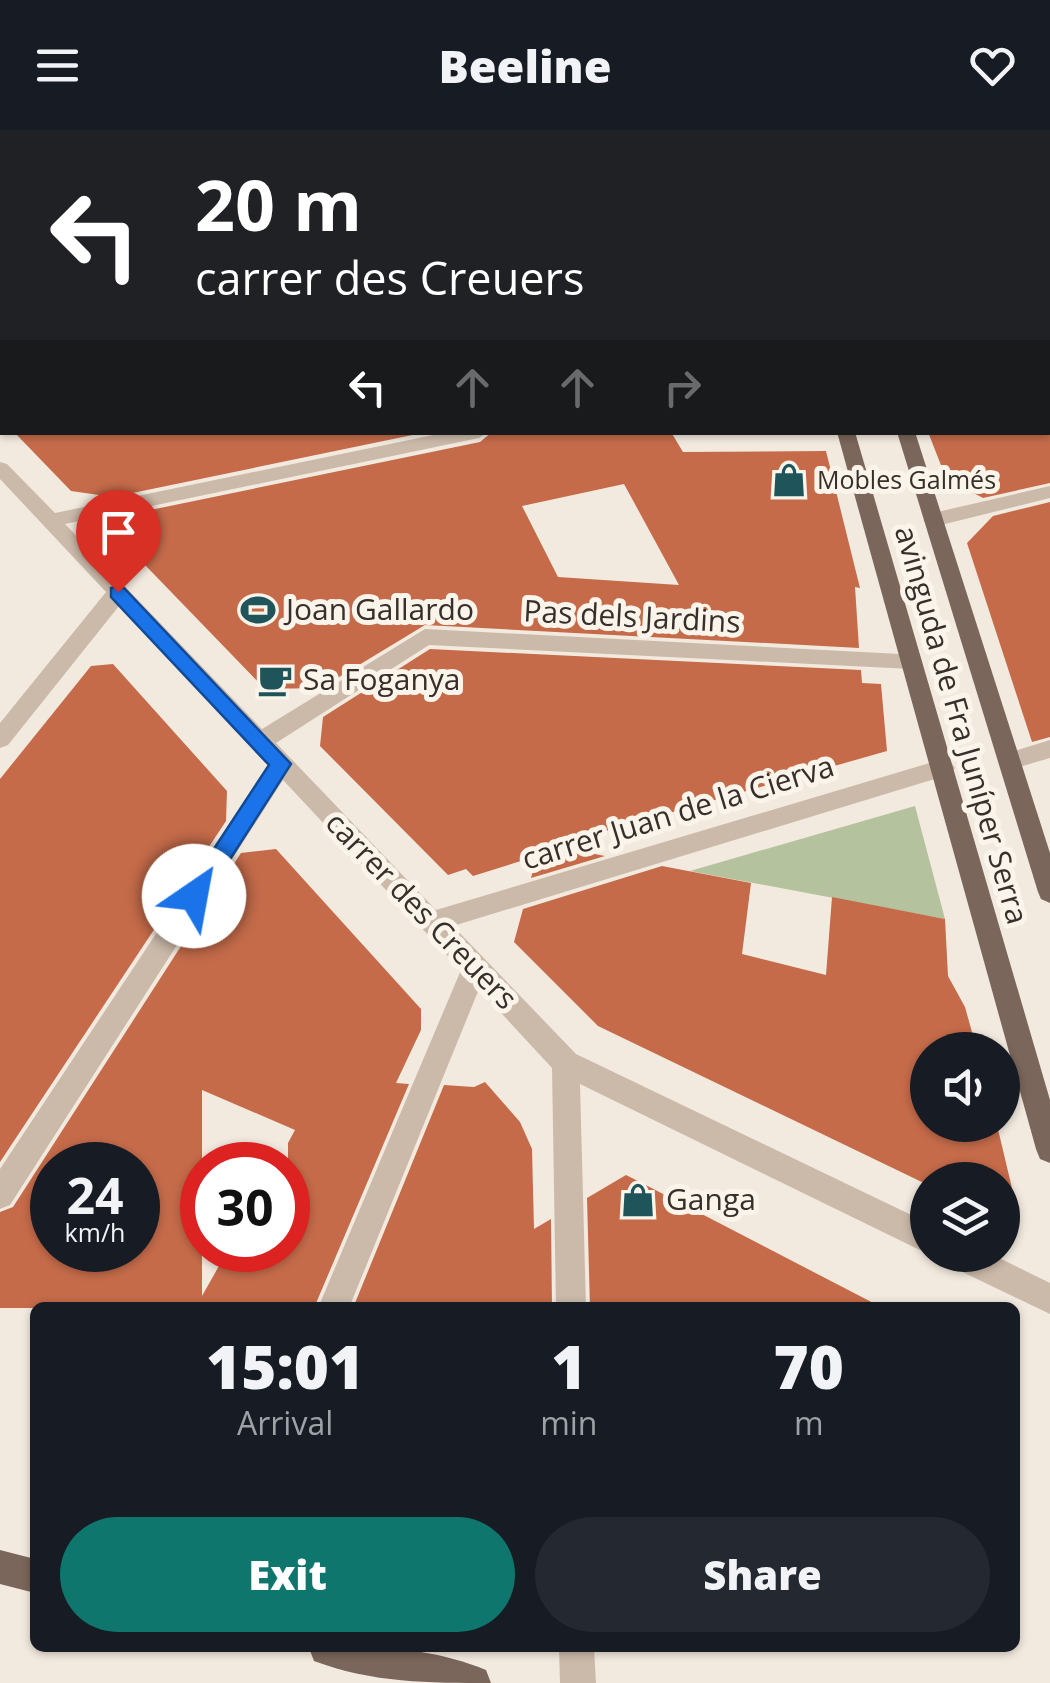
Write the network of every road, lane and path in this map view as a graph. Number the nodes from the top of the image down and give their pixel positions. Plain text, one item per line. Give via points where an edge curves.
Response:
1 (465, 435) edge
2 (847, 435) edge
3 (907, 435) edge
4 (0, 468) edge
5 (1050, 492) edge
6 (933, 520) junction
7 (50, 521) junction
8 (118, 592) junction
9 (911, 661) junction
10 (0, 738) edge
11 (260, 742) junction
12 (1050, 749) edge
13 (1008, 761) junction
14 (281, 764) junction
15 (943, 768) junction
16 (1050, 892) edge
17 (431, 922) junction
18 (475, 967) junction
19 (566, 1063) junction
20 (1050, 1149) edge
21 (0, 1195) edge
22 (910, 1230) edge
23 (996, 1272) edge
24 (1050, 1298) edge
25 (335, 1302) edge
26 (570, 1302) edge
27 (0, 1567) edge
28 (30, 1575) edge
29 (345, 1652) edge
30 (577, 1652) edge
31 (474, 1683) edge
32 (578, 1683) edge

1 - 7 street
2 - 9 main road, avinguda de Fra Juníper Serra
3 - 6 main road, avinguda de Fra Juníper Serra
4 - 7 street, carrer des Creuers
5 - 6 street
6 - 13 main road, avinguda de Fra Juníper Serra
7 - 8 street, carrer des Creuers
8 - 10 street
8 - 11 street, carrer des Creuers
9 - 11 street, Pas dels Jardins via 425,637
9 - 15 main road, avinguda de Fra Juníper Serra
11 - 14 street, carrer des Creuers
12 - 13 street
13 - 16 main road, avinguda de Fra Juníper Serra
14 - 17 street, carrer des Creuers
14 - 21 street
15 - 17 street, carrer Juan de la Cierva
15 - 20 main road, avinguda de Fra Juníper Serra
17 - 18 street, carrer des Creuers
18 - 19 street, carrer des Creuers
18 - 25 street
19 - 22 street, carrer des Creuers
19 - 26 street
23 - 24 street
27 - 28 main road
29 - 31 main road
30 - 32 street

